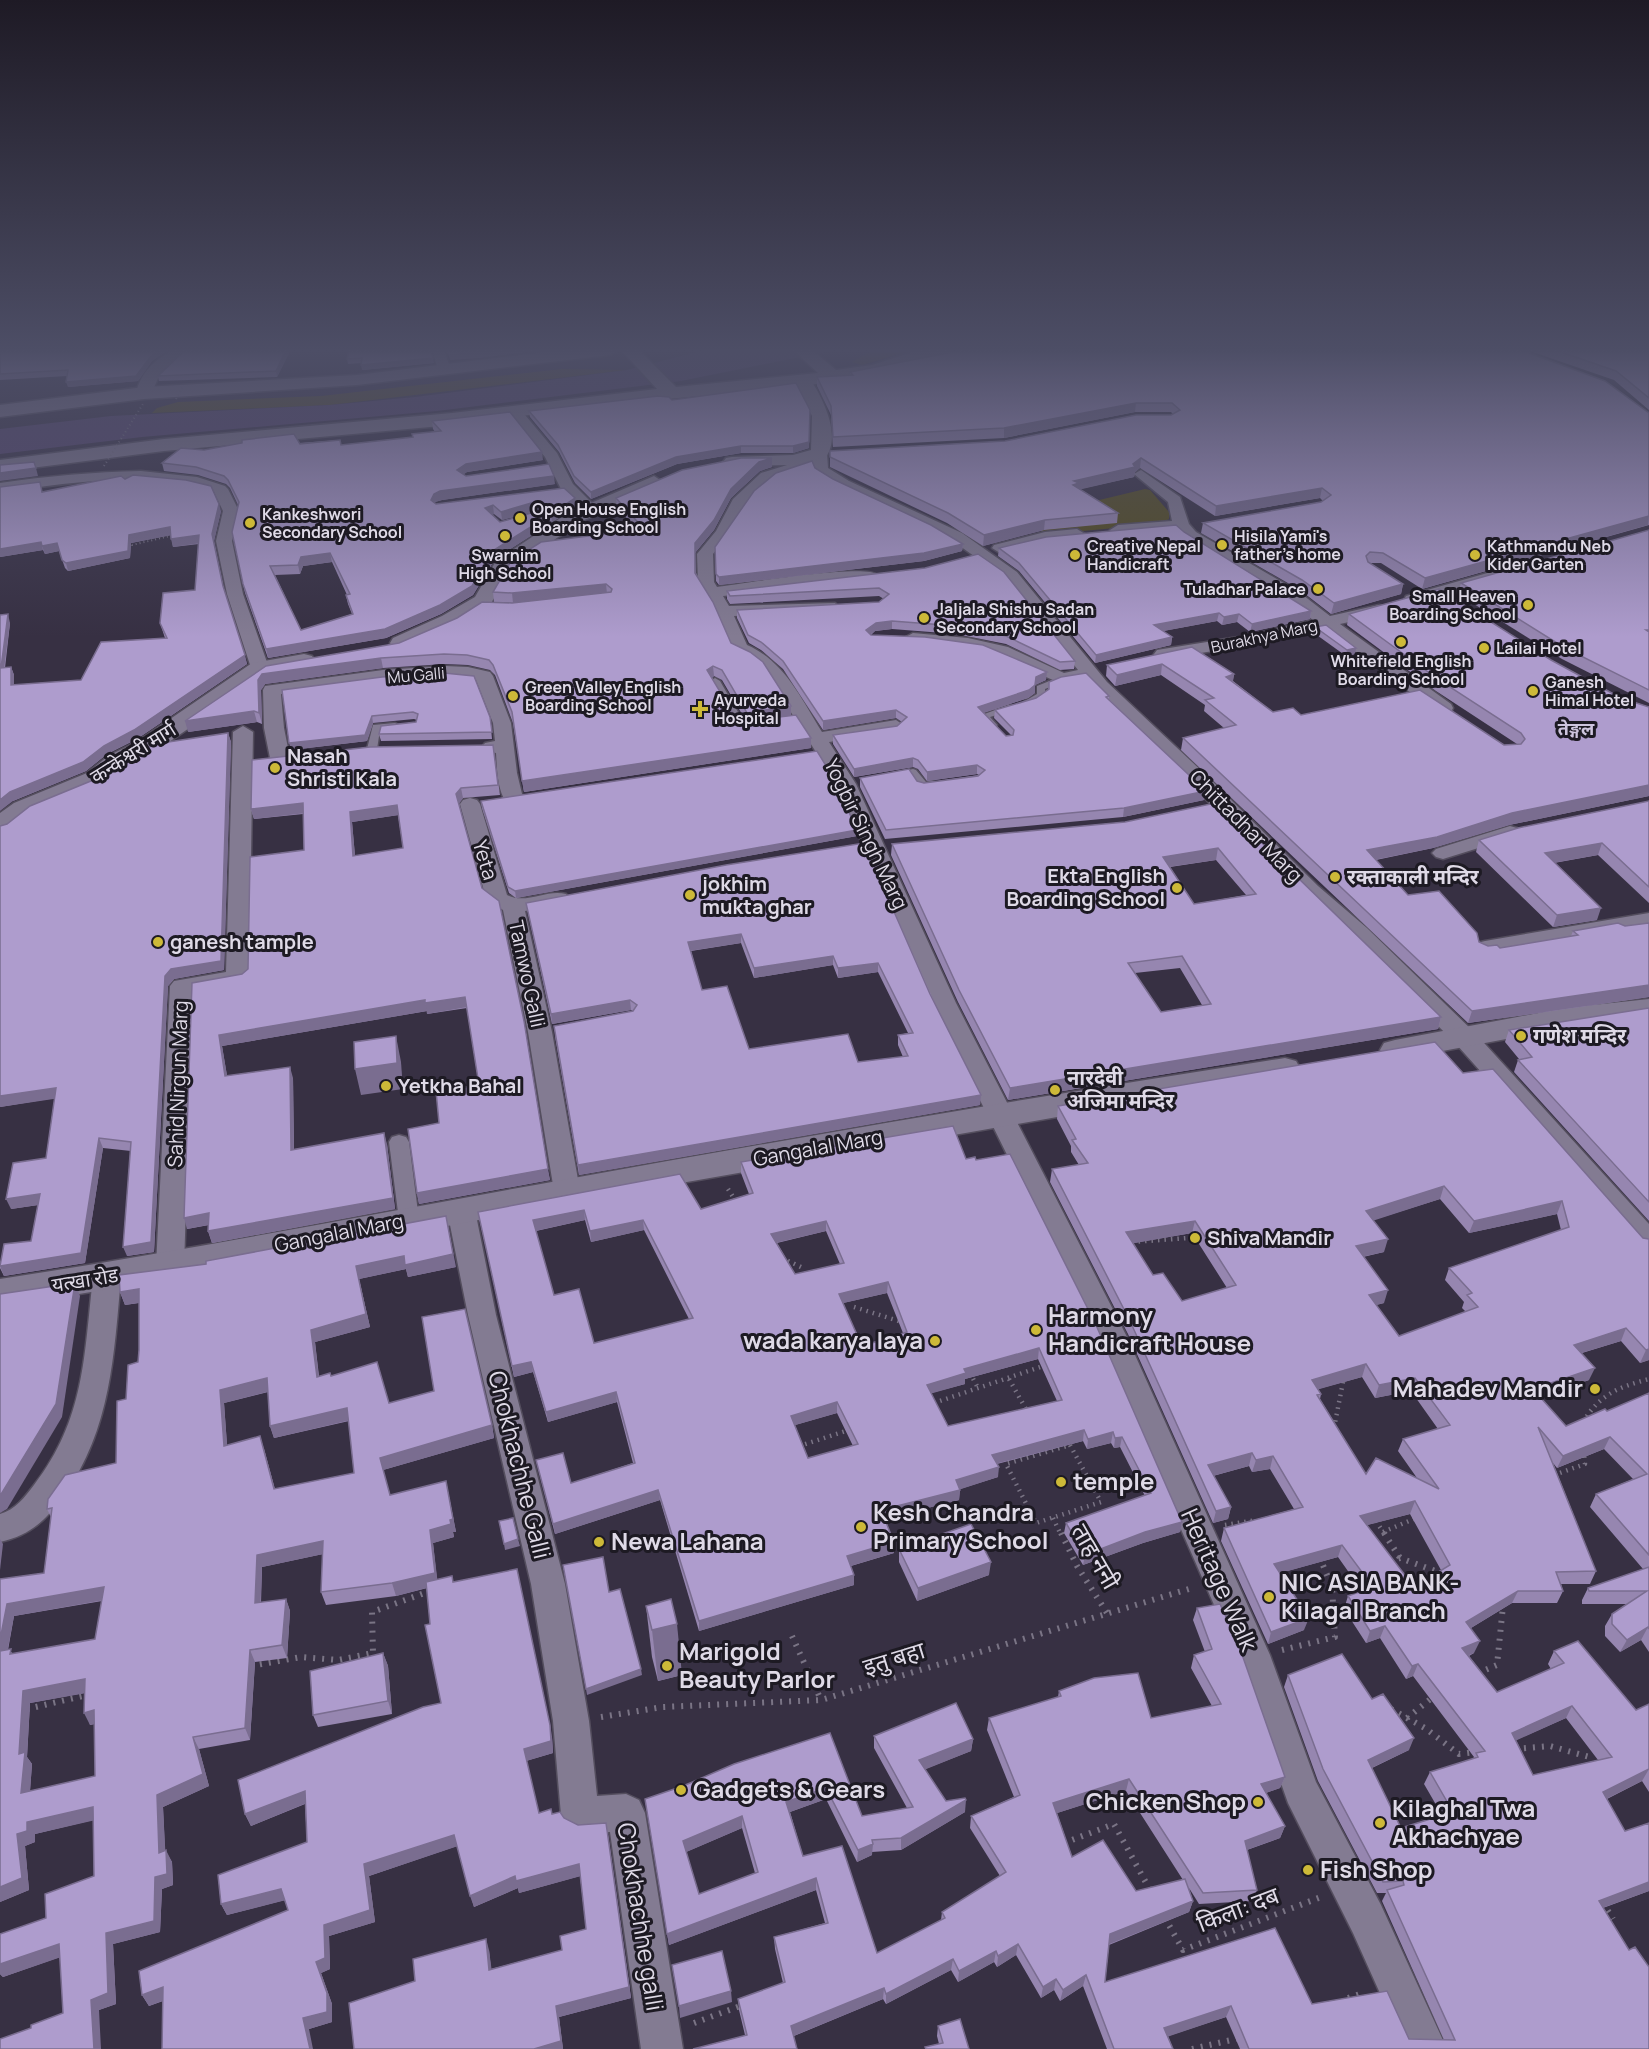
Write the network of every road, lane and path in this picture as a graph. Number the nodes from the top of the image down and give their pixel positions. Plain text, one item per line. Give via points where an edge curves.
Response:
1 (120, 446) edge
2 (159, 446) edge
3 (543, 446) edge
4 (828, 446) edge
5 (829, 453) junction
6 (0, 466) edge
7 (709, 466) edge
8 (108, 471) junction
9 (1141, 474) edge
10 (667, 477) edge
11 (0, 488) edge
12 (569, 489) junction
13 (546, 492) edge
14 (590, 509) junction
15 (522, 520) edge
16 (1203, 525) edge
17 (1182, 527) junction
18 (556, 530) junction
19 (182, 533) edge
20 (126, 541) edge
21 (982, 553) junction
22 (955, 560) edge
23 (890, 573) edge
24 (1505, 573) edge
25 (815, 579) junction
26 (1402, 586) edge
27 (1440, 592) junction
28 (711, 593) junction
29 (1420, 597) junction
30 (1456, 603) edge
31 (846, 605) edge
32 (825, 607) junction
33 (724, 611) junction
34 (1330, 622) junction
35 (897, 637) edge
36 (382, 648) edge
37 (319, 659) edge
38 (1144, 659) edge
39 (1113, 667) edge
40 (260, 668) junction
41 (1092, 672) junction
42 (1062, 679) junction
43 (716, 681) edge
44 (1455, 715) edge
45 (404, 725) edge
46 (764, 726) edge
47 (896, 726) edge
48 (274, 728) junction
49 (1000, 732) edge
50 (190, 740) edge
51 (147, 746) junction
52 (472, 747) edge
53 (507, 747) junction
54 (819, 747) junction
55 (394, 748) edge
56 (372, 749) junction
57 (351, 751) edge
58 (242, 763) junction
59 (891, 776) edge
60 (945, 783) edge
61 (513, 798) edge
62 (476, 803) dead end
63 (1223, 804) junction
64 (1201, 809) edge
65 (0, 826) edge
66 (1533, 828) edge
67 (875, 845) junction
68 (899, 845) edge
69 (851, 846) edge
70 (1443, 853) dead end
71 (578, 896) edge
72 (513, 906) junction
73 (1649, 920) edge
74 (1485, 948) edge
75 (1649, 1008) edge
76 (1466, 1039) junction
77 (1366, 1055) edge
78 (1311, 1064) edge
79 (999, 1116) junction
80 (399, 1142) dead end
81 (712, 1166) junction
82 (567, 1191) junction
83 (748, 1202) edge
84 (461, 1210) junction
85 (409, 1220) junction
86 (1189, 1238) edge
87 (1123, 1240) edge
88 (1649, 1242) edge
89 (776, 1255) edge
90 (170, 1266) junction
91 (803, 1268) dead end
92 (106, 1277) junction
93 (0, 1293) edge
94 (854, 1307) dead end
95 (904, 1323) edge
96 (1056, 1361) edge
97 (1339, 1369) edge
98 (968, 1370) edge
99 (1009, 1379) junction
100 (1649, 1379) edge
101 (978, 1388) junction
102 (921, 1407) edge
103 (1032, 1418) edge
104 (1581, 1425) edge
105 (854, 1429) edge
106 (1331, 1432) edge
107 (1043, 1442) edge
108 (1583, 1444) edge
109 (789, 1449) edge
110 (1048, 1452) junction
111 (1546, 1478) edge
112 (1372, 1515) edge
113 (1053, 1518) junction
114 (1417, 1518) edge
115 (1263, 1519) edge
116 (0, 1528) edge
117 (1198, 1529) junction
118 (1383, 1532) junction
119 (1316, 1548) edge
120 (1400, 1557) junction
121 (1381, 1566) edge
122 (1446, 1570) edge
123 (1361, 1575) edge
124 (1218, 1581) junction
125 (1332, 1587) junction
126 (440, 1588) edge
127 (1503, 1598) edge
128 (1107, 1613) junction
129 (792, 1636) dead end
130 (1253, 1655) junction
131 (243, 1668) edge
132 (1468, 1677) edge
133 (1440, 1691) edge
134 (90, 1695) edge
135 (821, 1700) junction
136 (1380, 1702) edge
137 (22, 1710) edge
138 (1407, 1718) junction
139 (571, 1721) junction
140 (1508, 1750) edge
141 (1478, 1752) edge
142 (1593, 1758) dead end
143 (1066, 1851) edge
144 (1350, 1888) junction
145 (1155, 1898) edge
146 (1601, 1900) edge
147 (1160, 1908) edge
148 (1612, 1919) edge
149 (1395, 1983) junction
150 (754, 2000) edge
151 (1343, 2000) edge
152 (1249, 2035) edge
153 (661, 2042) edge
154 (1192, 2049) edge
155 (1426, 2049) edge

1 - 8 path, bridge
2 - 6 main road
3 - 12 street via 550,466
4 - 5 street
5 - 7 street via 793,460 741,460
5 - 21 street, Chittadhar Marg via 821,470
5 - 28 street, Yogbir Singh Marg via 766,476 738,502 723,532 705,554 706,582
8 - 11 street
8 - 40 street via 188,480 220,489 231,511 224,541 235,594
9 - 17 street via 1175,500
10 - 14 street
12 - 13 street
12 - 14 street
14 - 18 street
15 - 18 lane via 533,516
16 - 17 street
17 - 21 street via 1045,537
17 - 34 street
18 - 36 street via 503,565 483,601 484,607
19 - 20 path via 132,545
21 - 22 street
21 - 41 street, Chittadhar Marg via 1011,575
23 - 25 street
24 - 27 street, Burakhya Marg
25 - 28 street
25 - 32 street
26 - 29 street
27 - 29 street, Burakhya Marg
27 - 30 street
28 - 33 street, Yogbir Singh Marg
29 - 34 street, Burakhya Marg
31 - 32 street
32 - 33 street
33 - 54 street, Yogbir Singh Marg via 739,648 758,656 772,668
34 - 38 street, Burakhya Marg
34 - 44 street via 1367,654
35 - 42 street via 984,646
37 - 40 street
39 - 41 street
40 - 51 street, कन्केश्वरी मार्ग
41 - 42 street
41 - 63 street, Chittadhar Marg via 1101,686
42 - 49 lane via 1040,688 1042,695 1032,702 984,716
43 - 46 lane via 743,729
45 - 56 lane via 376,727
47 - 54 street
48 - 53 street, Mu Galli via 272,690 469,671 484,676
48 - 58 street, Sahid Nirgun Marg via 232,734
48 - 58 street via 289,757
50 - 51 street
51 - 65 street, कन्केश्वरी मार्ग via 117,761 96,778 23,808
52 - 53 street
53 - 61 street
54 - 67 street, Yogbir Singh Marg via 852,783
55 - 56 street
56 - 57 street
58 - 90 street, Sahid Nirgun Marg via 237,978 182,986
59 - 60 lane via 914,772 923,786
62 - 72 street, Yeta via 472,818 496,898
63 - 64 street
63 - 76 street, Chittadhar Marg
66 - 70 street
67 - 68 street
67 - 69 street
67 - 79 street, Yogbir Singh Marg
71 - 72 street, Tamwo Galli
72 - 82 street, Tamwo Galli via 546,1031
73 - 74 street
75 - 76 street via 1565,1018
76 - 77 street
76 - 88 street, Chittadhar Marg
78 - 79 street, Gangalal Marg
79 - 81 street, Gangalal Marg
79 - 117 street, Heritage Walk via 1110,1335
80 - 85 street
81 - 82 street, Gangalal Marg
81 - 83 path via 738,1204
82 - 84 street, Gangalal Marg
84 - 85 street, Gangalal Marg
84 - 139 street, Chokhachhe Galli via 482,1315 543,1563
85 - 90 street, Gangalal Marg
86 - 87 path via 1139,1244
89 - 91 path
90 - 92 street, यत्खा रोड
92 - 93 street, यत्खा रोड
92 - 116 street via 92,1408 81,1442 63,1475 20,1525
94 - 95 path
96 - 99 path
97 - 106 path via 1345,1379
98 - 101 path
99 - 101 path
99 - 103 path
100 - 104 path via 1610,1389 1593,1404
101 - 102 path
105 - 109 path
107 - 110 path
108 - 111 path via 1585,1464
110 - 113 path, ताह ननी via 1006,1464 1036,1523
110 - 113 path, ताह ननी via 1070,1445 1101,1502
112 - 118 path
113 - 128 path, ताह ननी
114 - 118 path
115 - 117 path
117 - 124 street, Heritage Walk
118 - 120 path
119 - 125 path
120 - 121 path
120 - 122 path via 1435,1573
123 - 125 path
124 - 128 path, इतु बहा
124 - 130 street, Heritage Walk
125 - 130 path via 1335,1637
126 - 131 path via 372,1612 373,1653 338,1660 301,1657
127 - 132 path via 1497,1665
128 - 135 path, इतु बहा
129 - 135 path
130 - 144 street, Heritage Walk via 1301,1790
133 - 138 path
134 - 137 path
135 - 139 path, इतु बहा via 663,1707
136 - 138 path
138 - 141 path via 1459,1754
139 - 153 street, Chokhachhe galli via 580,1815 626,1813
140 - 142 path via 1550,1746
143 - 145 path via 1063,1842 1114,1824
144 - 147 path, किला: दब via 1183,1950
144 - 149 street, Heritage Walk
146 - 148 path
149 - 151 path
149 - 155 street, Heritage Walk
150 - 153 path
152 - 154 path

